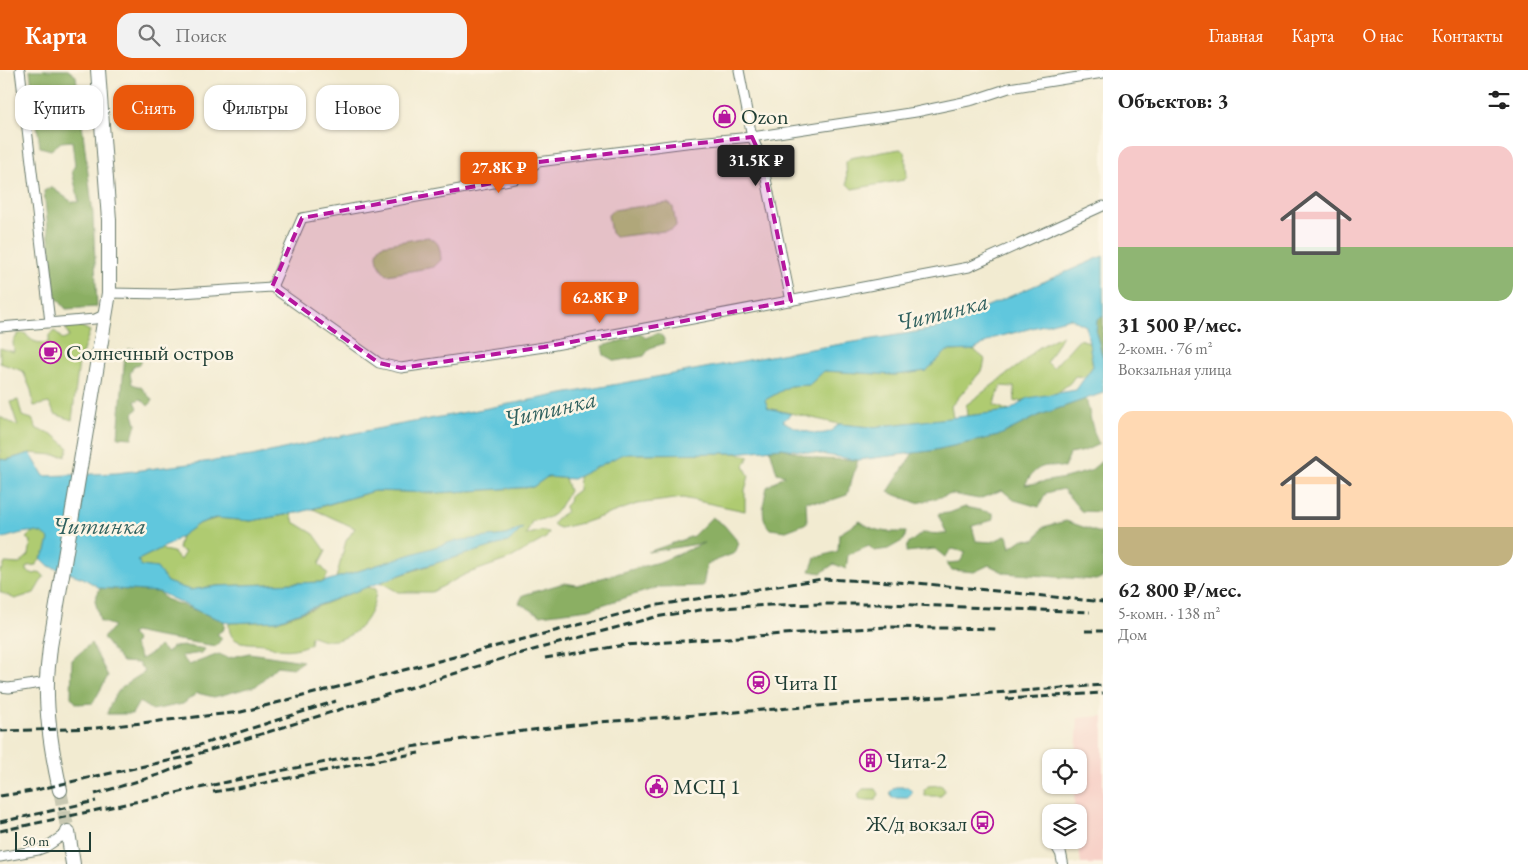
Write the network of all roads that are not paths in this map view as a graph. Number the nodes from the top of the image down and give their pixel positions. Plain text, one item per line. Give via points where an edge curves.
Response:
1 (20, 70) edge
2 (98, 70) edge
3 (739, 70) edge
4 (1103, 73) edge
5 (752, 137) junction
6 (1103, 206) edge
7 (272, 287) junction
8 (109, 293) junction
9 (791, 301) junction
10 (106, 314) junction
11 (50, 322) junction
12 (0, 326) edge
13 (47, 682) junction
14 (3, 688) edge
15 (60, 790) tunnel mouth
16 (68, 832) joint
17 (1058, 849) edge
18 (0, 857) edge
19 (73, 864) edge
20 (1063, 864) edge

1 - 11 street
2 - 8 main road via 109,220
3 - 5 street
4 - 5 street via 1009,88 973,100 916,112
5 - 7 street via 686,142 538,162 515,179 302,218
5 - 9 street via 762,159
6 - 9 street via 969,266
7 - 8 street via 166,294
7 - 9 street via 379,363 401,368 544,347
8 - 10 main road
10 - 11 street via 95,319
10 - 13 main road via 50,647
11 - 12 street
13 - 14 street
13 - 15 main road
16 - 18 street via 38,850
16 - 19 main road
17 - 20 street

